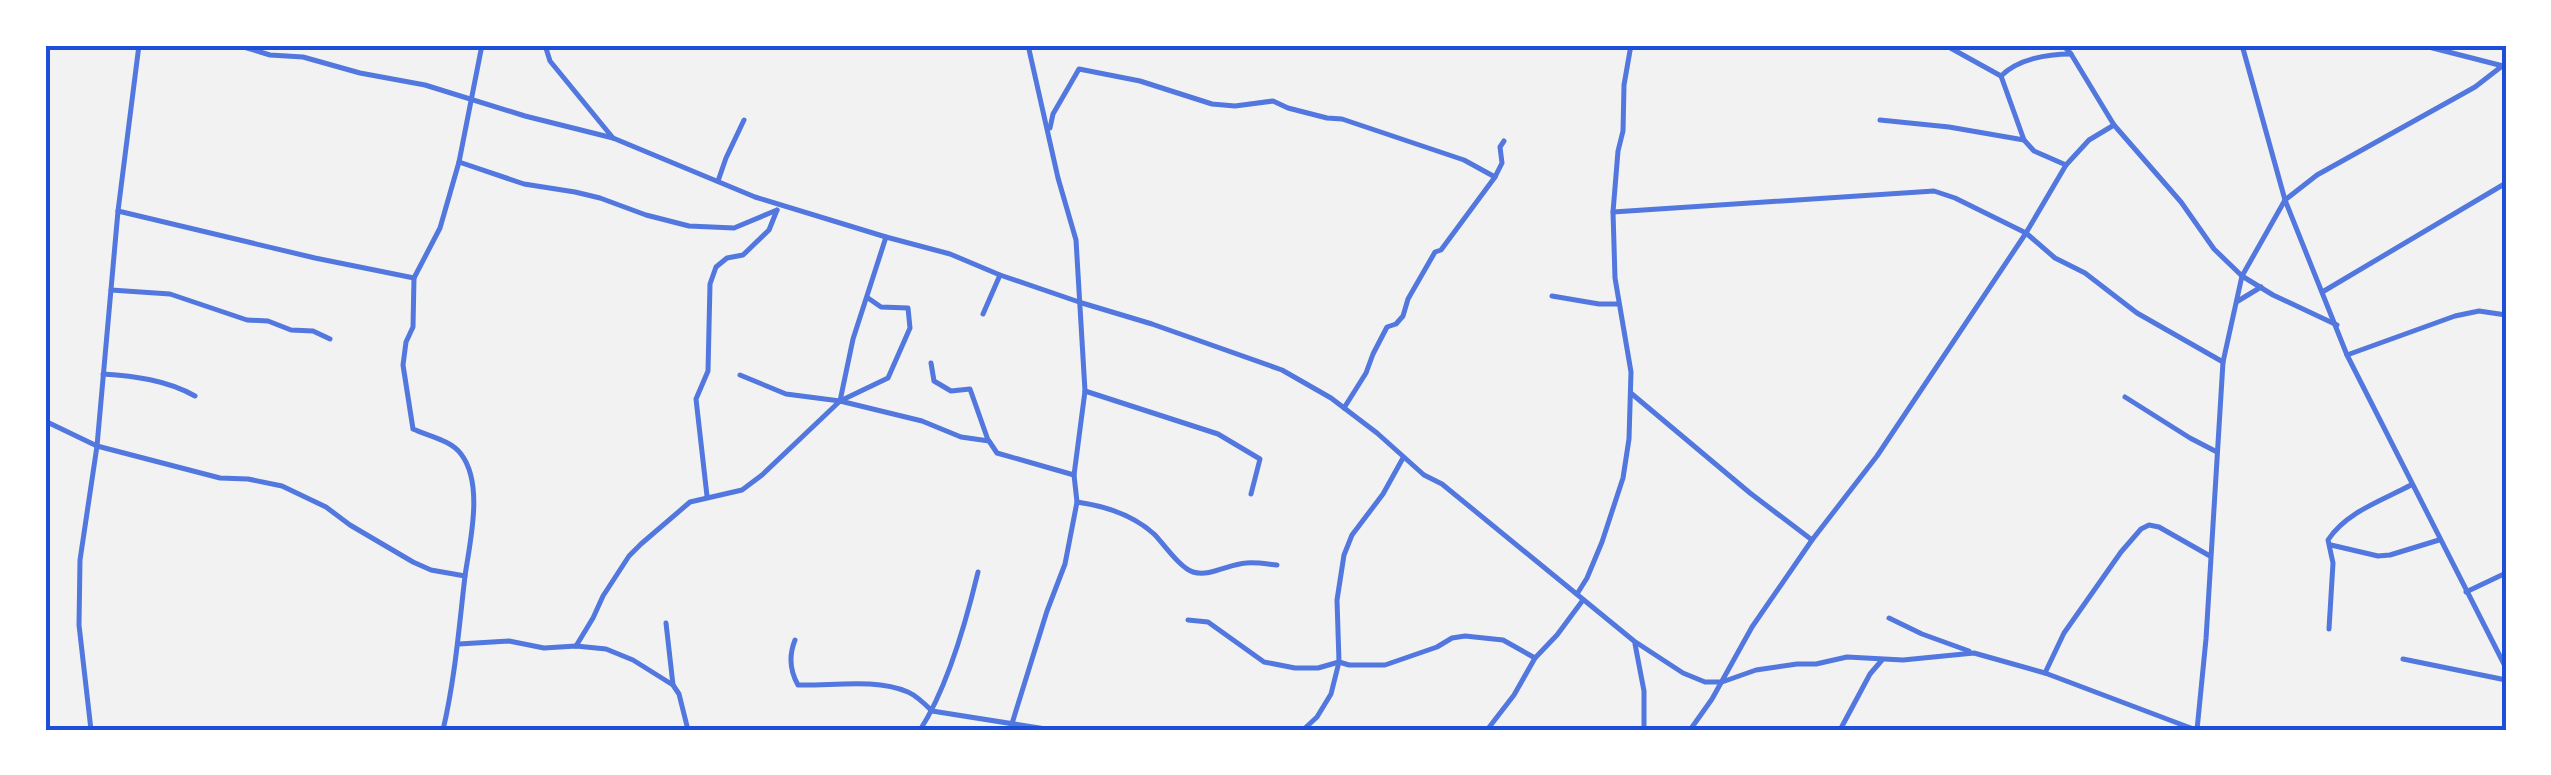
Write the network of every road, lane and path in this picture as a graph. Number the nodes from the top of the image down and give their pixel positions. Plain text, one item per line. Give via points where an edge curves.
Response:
1 (49, 45) edge
2 (138, 45) edge
3 (238, 45) edge
4 (482, 45) edge
5 (544, 45) edge
6 (1026, 45) edge
7 (1631, 45) edge
8 (1946, 45) edge
9 (2063, 45) edge
10 (2242, 45) edge
11 (2421, 45) edge
12 (2071, 54) junction
13 (45, 56) edge
14 (2504, 65) edge
15 (2001, 76) junction
16 (471, 99) junction
17 (744, 120) dead end
18 (1880, 120) dead end
19 (2114, 125) junction
20 (1049, 133) junction
21 (613, 138) junction
22 (2024, 140) junction
23 (1504, 141) dead end
24 (458, 162) junction
25 (2066, 165) junction
26 (1495, 177) junction
27 (718, 182) junction
28 (2506, 183) edge
29 (2285, 200) junction
30 (779, 208) junction
31 (118, 211) junction
32 (1613, 212) junction
33 (2026, 233) junction
34 (886, 237) junction
35 (1000, 275) junction
36 (2242, 276) junction
37 (414, 278) junction
38 (2260, 287) junction
39 (111, 290) junction
40 (2324, 292) junction
41 (1552, 296) dead end
42 (867, 298) junction
43 (1082, 303) junction
44 (2236, 303) junction
45 (1619, 304) junction
46 (982, 314) dead end
47 (2506, 315) edge
48 (2337, 325) junction
49 (330, 339) dead end
50 (2348, 355) junction
51 (2224, 362) junction
52 (931, 363) dead end
53 (102, 374) junction
54 (740, 375) dead end
55 (1085, 391) junction
56 (1631, 394) junction
57 (195, 396) dead end
58 (2125, 397) dead end
59 (840, 401) junction
60 (1344, 408) junction
61 (45, 421) edge
62 (988, 442) junction
63 (97, 446) junction
64 (2218, 452) junction
65 (1403, 458) junction
66 (1074, 475) junction
67 (2412, 485) junction
68 (1251, 494) dead end
69 (708, 496) junction
70 (1076, 502) junction
71 (1812, 540) junction
72 (2439, 540) junction
73 (2330, 545) junction
74 (2210, 556) junction
75 (1277, 565) dead end
76 (978, 572) dead end
77 (2506, 572) edge
78 (465, 576) junction
79 (2466, 592) junction
80 (1577, 594) junction
81 (1583, 600) junction
82 (1889, 618) dead end
83 (1188, 620) dead end
84 (666, 622) dead end
85 (2329, 629) dead end
86 (795, 640) dead end
87 (1634, 641) junction
88 (458, 644) junction
89 (576, 646) junction
90 (1974, 653) junction
91 (1535, 658) junction
92 (1883, 659) junction
93 (2403, 659) dead end
94 (1339, 662) junction
95 (2506, 668) edge
96 (2045, 673) junction
97 (2506, 680) edge
98 (1722, 682) junction
99 (674, 686) junction
100 (932, 711) junction
101 (1011, 727) edge
102 (90, 730) edge
103 (443, 730) edge
104 (688, 730) edge
105 (920, 730) edge
106 (1052, 730) edge
107 (1303, 730) edge
108 (1487, 730) edge
109 (1644, 730) edge
110 (1690, 730) edge
111 (1840, 730) edge
112 (2197, 730) edge

1 - 13 street
2 - 31 street
3 - 16 street
4 - 16 street
5 - 21 street
6 - 20 street
7 - 32 street
8 - 15 street
9 - 12 street
10 - 29 street
11 - 14 street
12 - 15 street via 2032,59
12 - 19 street
14 - 29 street
15 - 22 street
16 - 21 street
16 - 24 street
17 - 27 street
18 - 22 street
19 - 25 street
19 - 36 street
20 - 26 street via 1078,69 1212,104 1273,102 1342,118
20 - 43 street via 1076,240
21 - 27 street
22 - 25 street
23 - 26 street
24 - 30 street via 688,226 734,228
24 - 37 street via 440,228
25 - 33 street
26 - 60 street via 1435,252
27 - 30 street
28 - 40 street
29 - 36 street
29 - 40 street
30 - 34 street
30 - 69 street via 769,230 716,267 710,284 708,371 696,399
31 - 37 street
31 - 39 street
32 - 33 street via 1921,190 1954,198
32 - 45 street
33 - 51 street via 2138,313
33 - 71 street via 1877,456
34 - 35 street
34 - 42 street
35 - 43 street
35 - 46 street
36 - 38 street
36 - 44 street
37 - 78 street via 413,327 403,364 412,425 455,447 470,474
38 - 44 street
38 - 48 street
39 - 49 street via 170,294
39 - 53 street
40 - 48 street
41 - 45 street
42 - 59 street
42 - 59 street via 881,307 908,308 910,328 888,378
43 - 55 street
43 - 60 street via 1282,370
44 - 51 street
45 - 56 street
47 - 50 street via 2454,316
48 - 50 street
50 - 67 street
51 - 64 street
52 - 62 street via 934,381 951,391 970,390
53 - 57 street
53 - 63 street
54 - 59 street via 786,394
55 - 66 street
55 - 68 street via 1218,434 1249,452 1260,459
56 - 71 street
56 - 80 street via 1623,478
58 - 64 street
59 - 62 street
59 - 69 street via 742,490
60 - 65 street
61 - 63 street
62 - 66 street via 997,453
63 - 78 street via 220,478 282,486 414,562
63 - 102 street via 80,576
64 - 74 street
65 - 80 street
65 - 94 street via 1344,555
66 - 70 street
67 - 72 street
67 - 73 street via 2340,524
69 - 89 street via 680,509 629,556
70 - 75 street via 1133,520 1193,572 1248,562
70 - 101 street via 1065,564
71 - 98 street
72 - 73 street via 2378,556
72 - 79 street
73 - 85 street
74 - 96 street via 2149,525 2121,552 2064,633
74 - 112 street
76 - 100 street
77 - 79 street
78 - 88 street
79 - 95 street
80 - 81 street
81 - 87 street
81 - 91 street
82 - 90 street
83 - 94 street via 1208,622 1264,662 1318,668
84 - 99 street
86 - 100 street via 791,670 798,686 882,686 906,691
87 - 98 street via 1683,673
87 - 109 street
88 - 89 street
88 - 103 street
89 - 99 street via 634,660
90 - 92 street
90 - 96 street
91 - 94 street via 1504,640 1464,636 1385,665
91 - 108 street
92 - 98 street via 1773,666
92 - 111 street
93 - 97 street
94 - 107 street via 1331,694
96 - 112 street
98 - 110 street
99 - 104 street
100 - 101 street
100 - 105 street
101 - 106 street

